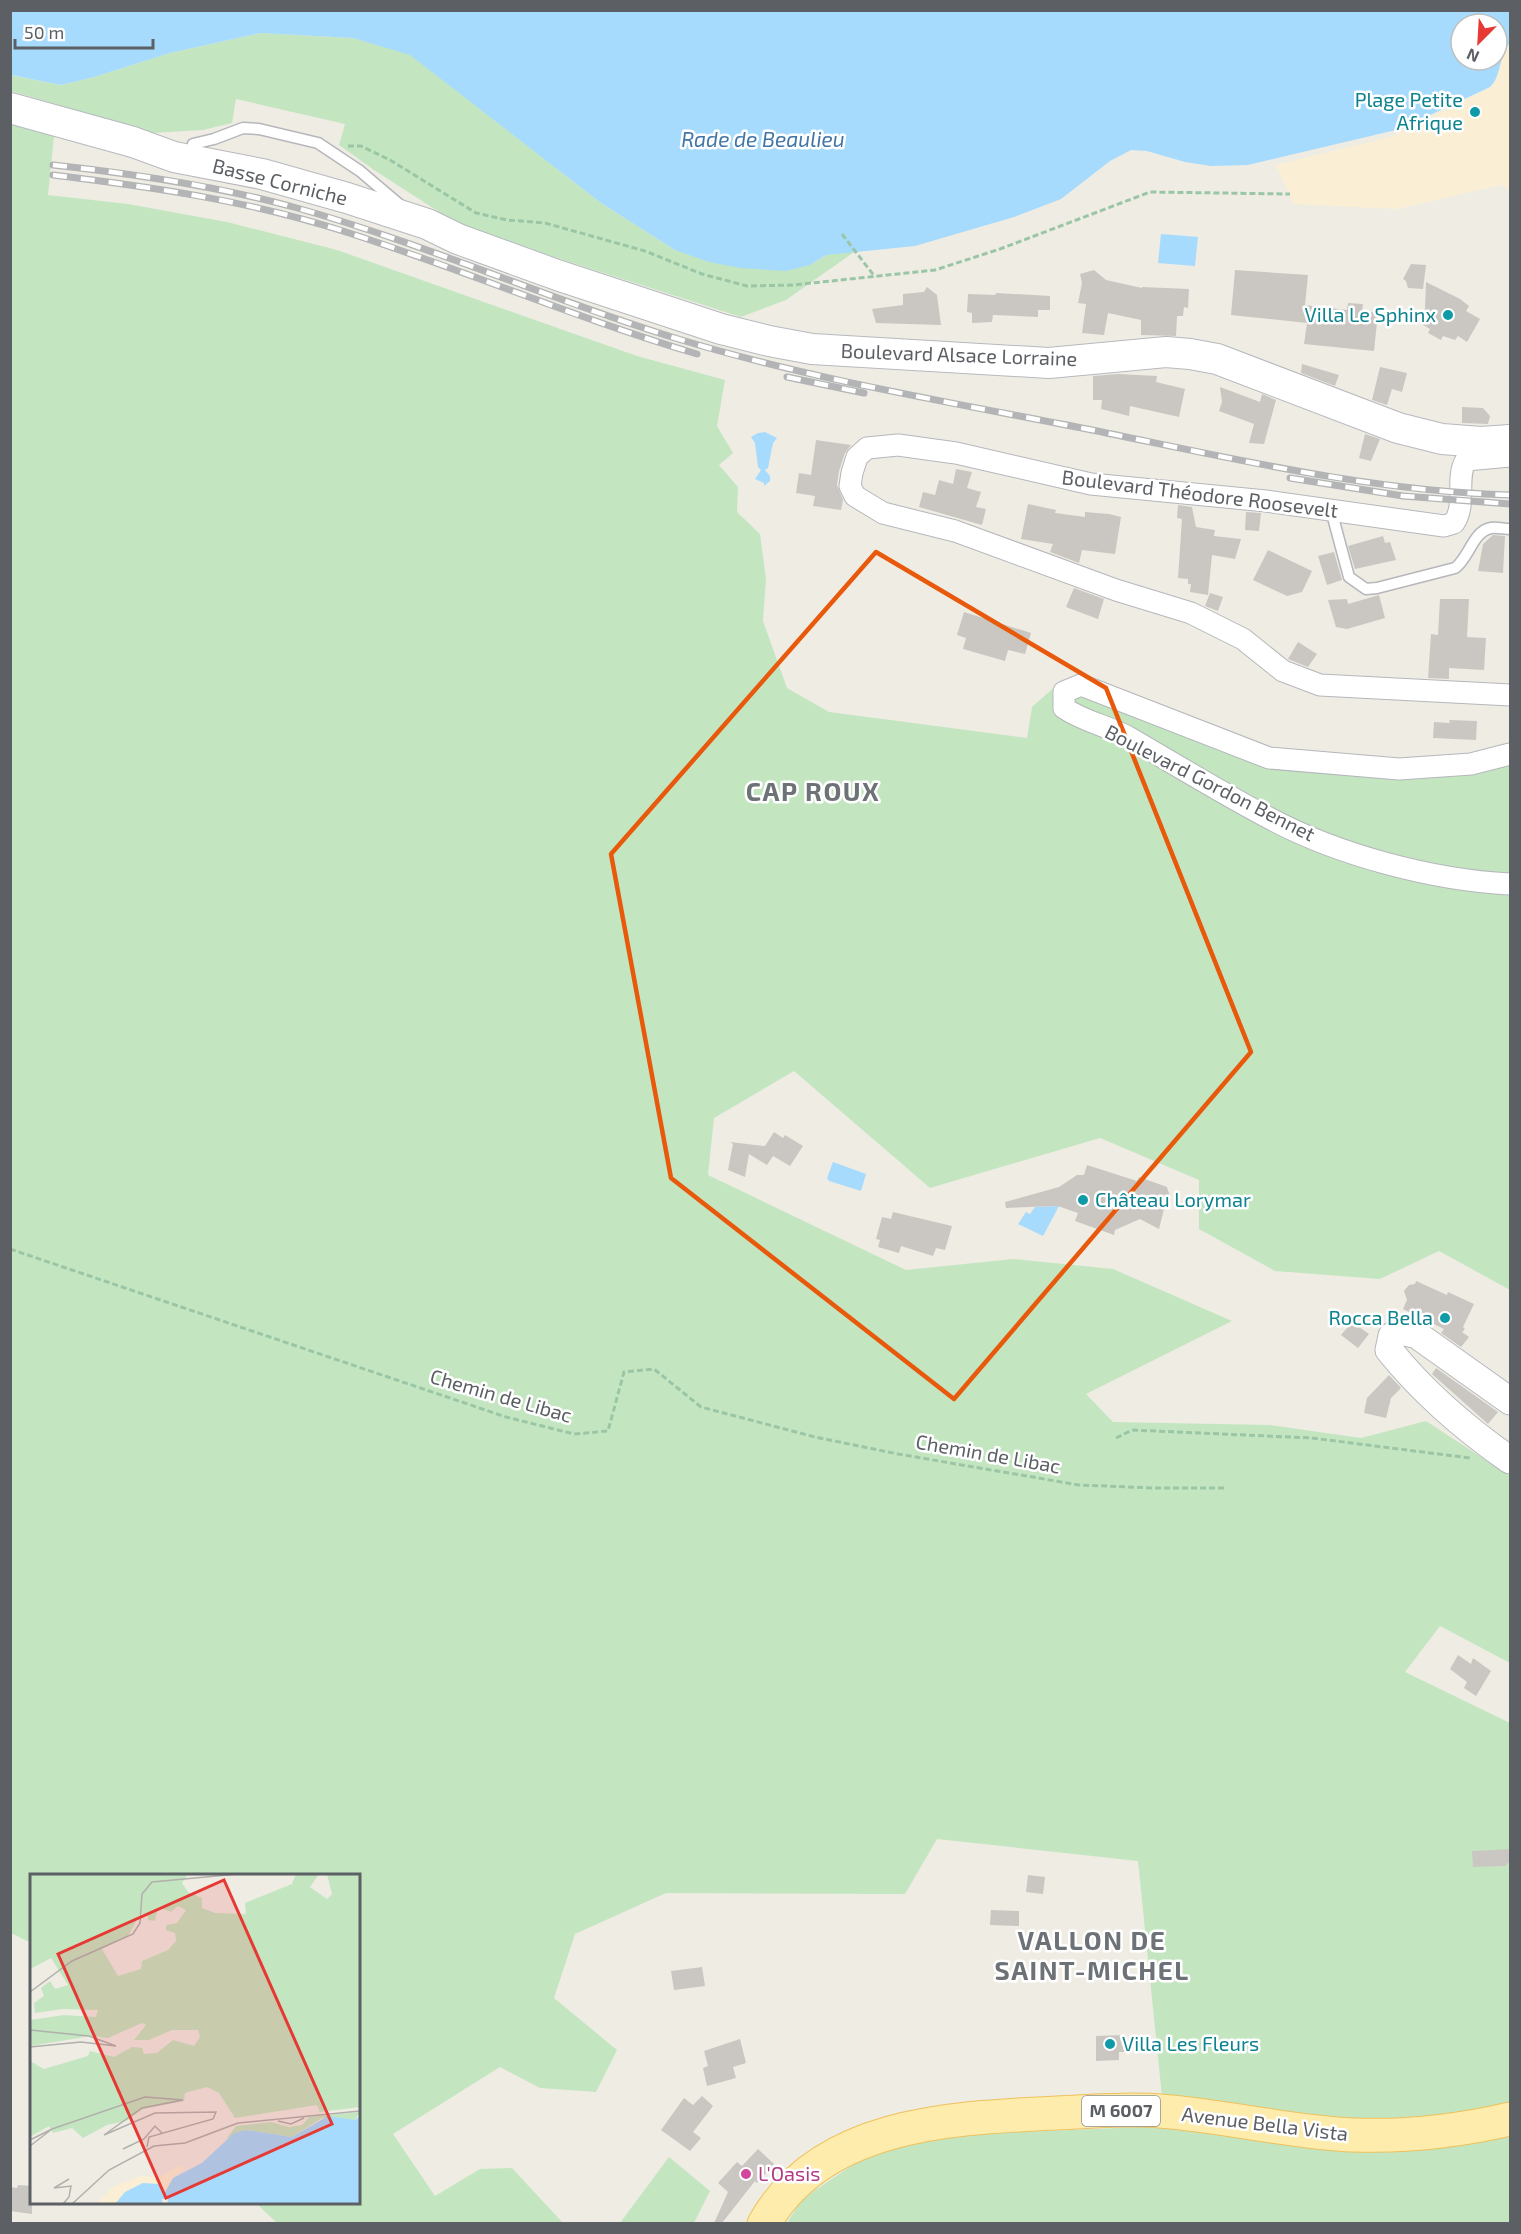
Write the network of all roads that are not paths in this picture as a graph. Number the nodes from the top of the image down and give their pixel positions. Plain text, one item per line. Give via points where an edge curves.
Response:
1 (10, 108) edge
2 (133, 142) junction
3 (427, 224) junction
4 (650, 307) joint
5 (1510, 440) edge
6 (1510, 456) edge
7 (1331, 510) junction
8 (1510, 529) edge
9 (1510, 695) edge
10 (1510, 753) edge
11 (1510, 884) edge
12 (1510, 1401) edge
13 (1510, 1460) edge
14 (1510, 2119) edge
15 (764, 2223) edge

1 - 2 main road, Basse Corniche
2 - 3 main road, Basse Corniche via 174,157 298,183
2 - 3 main road, Basse Corniche via 193,144 306,167 402,207
3 - 4 main road, Basse Corniche via 458,239
4 - 5 main road, Boulevard Alsace Lorraine via 721,329 812,349 1049,363 1166,352 1190,354 1217,360 1398,428 1442,439
6 - 7 street, Boulevard Théodore Roosevelt via 1466,460 1459,514 1450,526
7 - 8 lane via 1349,577 1366,589 1455,568 1479,535 1489,528
7 - 9 street, Boulevard Théodore Roosevelt via 1091,484 956,453 898,445 867,448 857,457 850,486 855,496 883,513 955,531 1191,613 1243,639 1283,671 1320,685
10 - 11 street, Boulevard Gordon Bennet via 1471,764 1399,769 1269,758 1081,685 1064,692 1064,708 1078,718 1126,735 1270,819 1340,849 1399,867 1482,883
12 - 13 street via 1417,1335 1401,1331 1392,1336 1389,1350 1405,1370
14 - 15 main road, Avenue Bella Vista / M 6007 via 1399,2136 1323,2132 1158,2110 931,2122 882,2135 839,2154 800,2180

